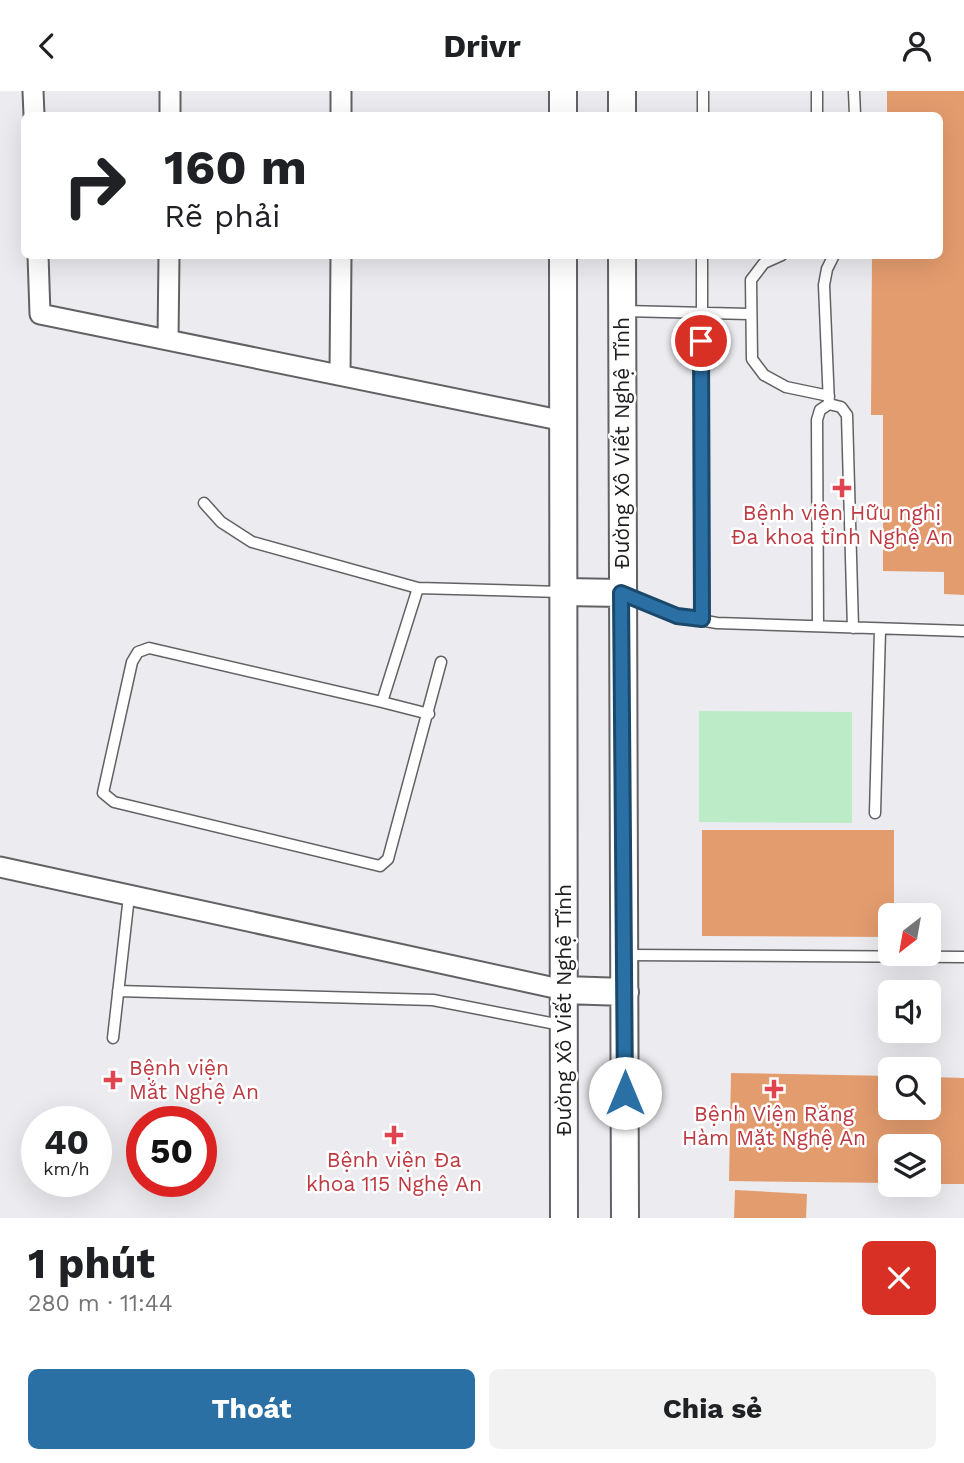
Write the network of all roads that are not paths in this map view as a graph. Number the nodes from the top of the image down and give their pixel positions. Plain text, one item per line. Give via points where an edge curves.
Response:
1 (33, 91) edge
2 (170, 91) edge
3 (341, 91) edge
4 (563, 91) edge
5 (622, 91) edge
6 (703, 91) edge
7 (817, 91) edge
8 (855, 91) edge
9 (34, 112) edge
10 (170, 112) edge
11 (341, 112) edge
12 (563, 112) edge
13 (622, 112) edge
14 (703, 112) edge
15 (817, 112) edge
16 (855, 112) edge
17 (38, 259) edge
18 (169, 259) edge
19 (341, 259) edge
20 (563, 259) edge
21 (622, 259) edge
22 (702, 259) edge
23 (773, 259) edge
24 (832, 259) edge
25 (623, 311) junction
26 (701, 313) junction
27 (749, 314) junction
28 (168, 341) junction
29 (340, 375) junction
30 (829, 400) junction
31 (564, 421) junction
32 (204, 503) dead end
33 (418, 588) junction
34 (565, 592) junction
35 (621, 593) junction
36 (702, 619) junction
37 (818, 626) junction
38 (853, 628) junction
39 (880, 630) junction
40 (964, 631) edge
41 (441, 661) dead end
42 (382, 702) junction
43 (429, 714) junction
44 (875, 813) dead end
45 (0, 867) edge
46 (129, 896) junction
47 (624, 955) junction
48 (964, 957) edge
49 (118, 991) junction
50 (564, 991) junction
51 (625, 992) junction
52 (565, 1026) junction
53 (113, 1038) dead end
54 (564, 1218) edge
55 (625, 1218) edge

1 - 9 street
2 - 10 street
3 - 11 street
4 - 12 main road
5 - 13 main road
6 - 14 lane
7 - 15 lane
8 - 16 lane
17 - 28 street via 40,314
18 - 28 street
19 - 29 street
20 - 31 main road, Đường Xô Viết Nghệ Tĩnh
21 - 25 main road, Đường Xô Viết Nghệ Tĩnh
22 - 26 lane
23 - 27 lane via 751,279
24 - 30 lane via 824,285
25 - 26 lane
25 - 35 main road, Đường Xô Viết Nghệ Tĩnh
26 - 27 lane
26 - 36 lane
27 - 30 lane via 749,349 764,375
28 - 29 street
29 - 31 street
30 - 37 lane via 817,417
30 - 38 lane via 847,415
31 - 34 main road, Đường Xô Viết Nghệ Tĩnh
32 - 33 lane via 226,526 253,543
33 - 34 lane
33 - 42 lane
34 - 35 main road
34 - 50 main road, Đường Xô Viết Nghệ Tĩnh
35 - 36 lane via 677,616
35 - 47 main road, Đường Xô Viết Nghệ Tĩnh
36 - 37 lane
37 - 38 lane
38 - 39 lane
39 - 40 lane
39 - 44 lane
41 - 43 lane
42 - 43 lane
42 - 43 lane via 143,649 132,662 103,793 114,802 380,866 388,859
45 - 46 street
46 - 49 lane
46 - 50 street
47 - 48 lane
47 - 51 main road, Đường Xô Viết Nghệ Tĩnh
49 - 52 lane via 433,1000
49 - 53 lane
50 - 51 main road
50 - 52 main road, Đường Xô Viết Nghệ Tĩnh
51 - 55 main road, Đường Xô Viết Nghệ Tĩnh
52 - 54 main road, Đường Xô Viết Nghệ Tĩnh

